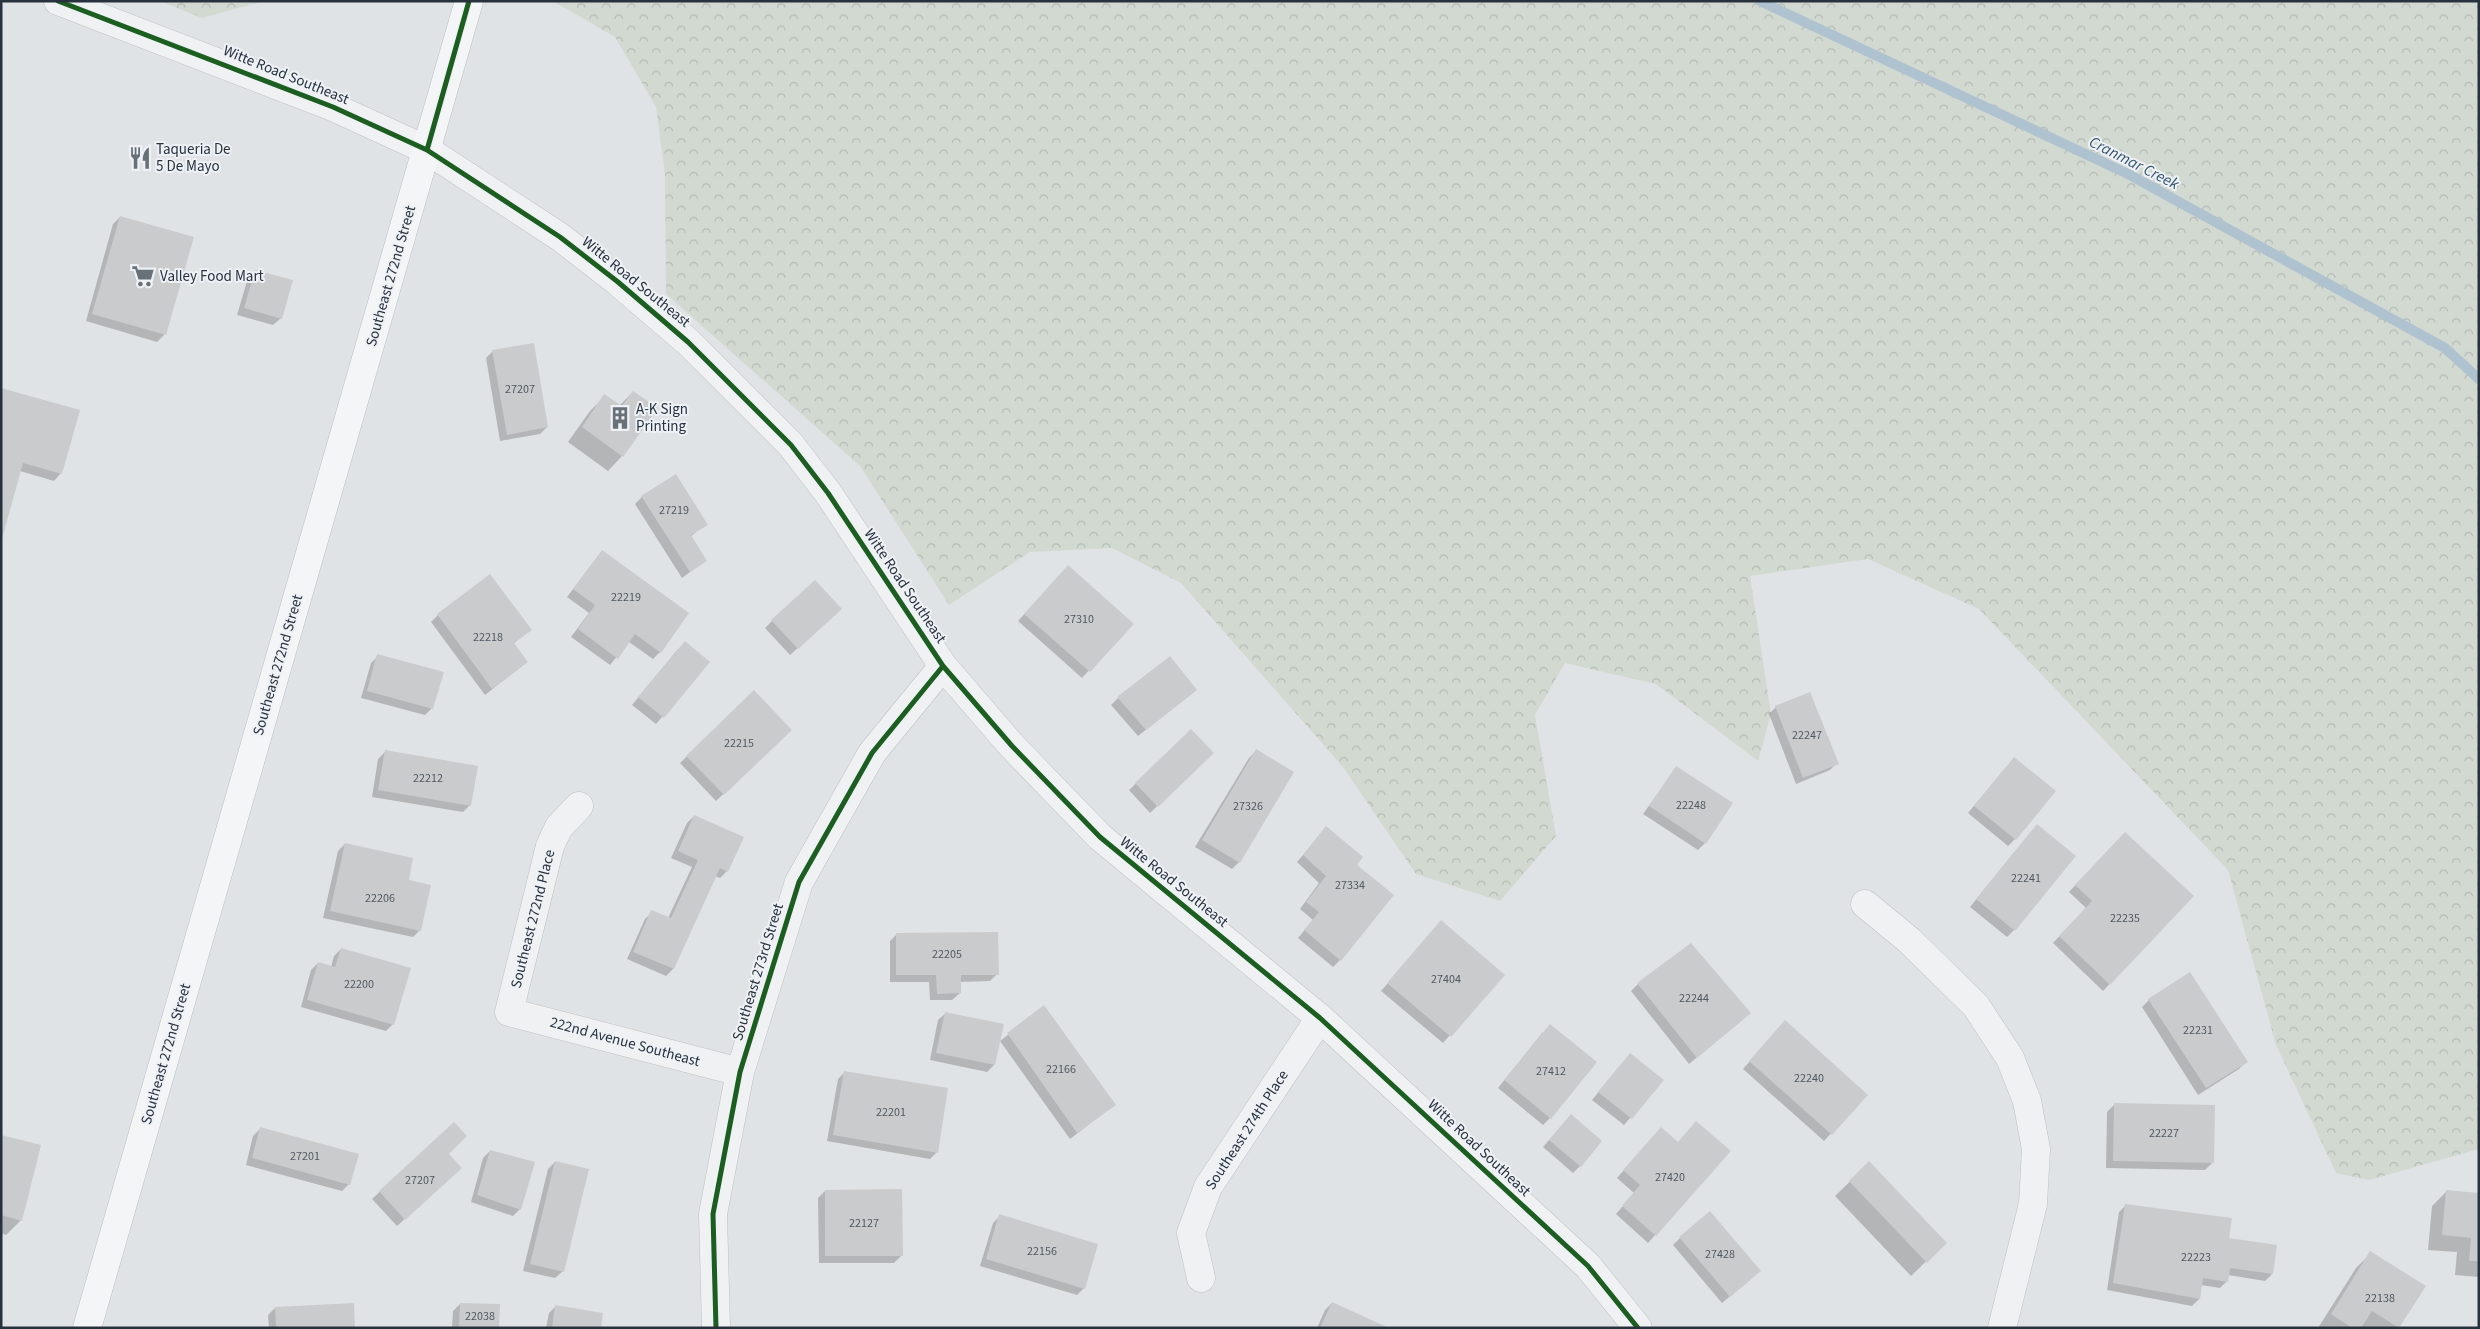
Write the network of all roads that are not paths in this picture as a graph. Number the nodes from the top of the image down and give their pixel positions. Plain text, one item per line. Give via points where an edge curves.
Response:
1 (58, 1) edge
2 (469, 1) edge
3 (427, 150) junction
4 (943, 666) junction
5 (579, 806) dead end
6 (1865, 904) dead end
7 (510, 1012) joint
8 (1320, 1018) junction
9 (740, 1072) junction
10 (1201, 1278) dead end
11 (87, 1328) edge
12 (716, 1328) edge
13 (1638, 1328) edge
14 (2002, 1328) edge

1 - 3 street, Witte Road Southeast via 333,107
2 - 3 main road, Southeast 272nd Street
3 - 4 street, Witte Road Southeast via 560,237 688,342 791,445 828,492
3 - 11 main road, Southeast 272nd Street
4 - 8 street, Witte Road Southeast via 1012,746 1100,837
4 - 9 street, Southeast 273rd Street via 872,753 799,882
5 - 7 street, Southeast 272nd Place via 559,827 550,846
6 - 14 street via 1910,941 1976,1006 2010,1058 2027,1101 2036,1149 2033,1204
7 - 9 street, 222nd Avenue Southeast
8 - 10 street, Southeast 274th Place via 1208,1188 1191,1233
8 - 13 street, Witte Road Southeast via 1588,1266
9 - 12 street, Southeast 273rd Street via 712,1214

